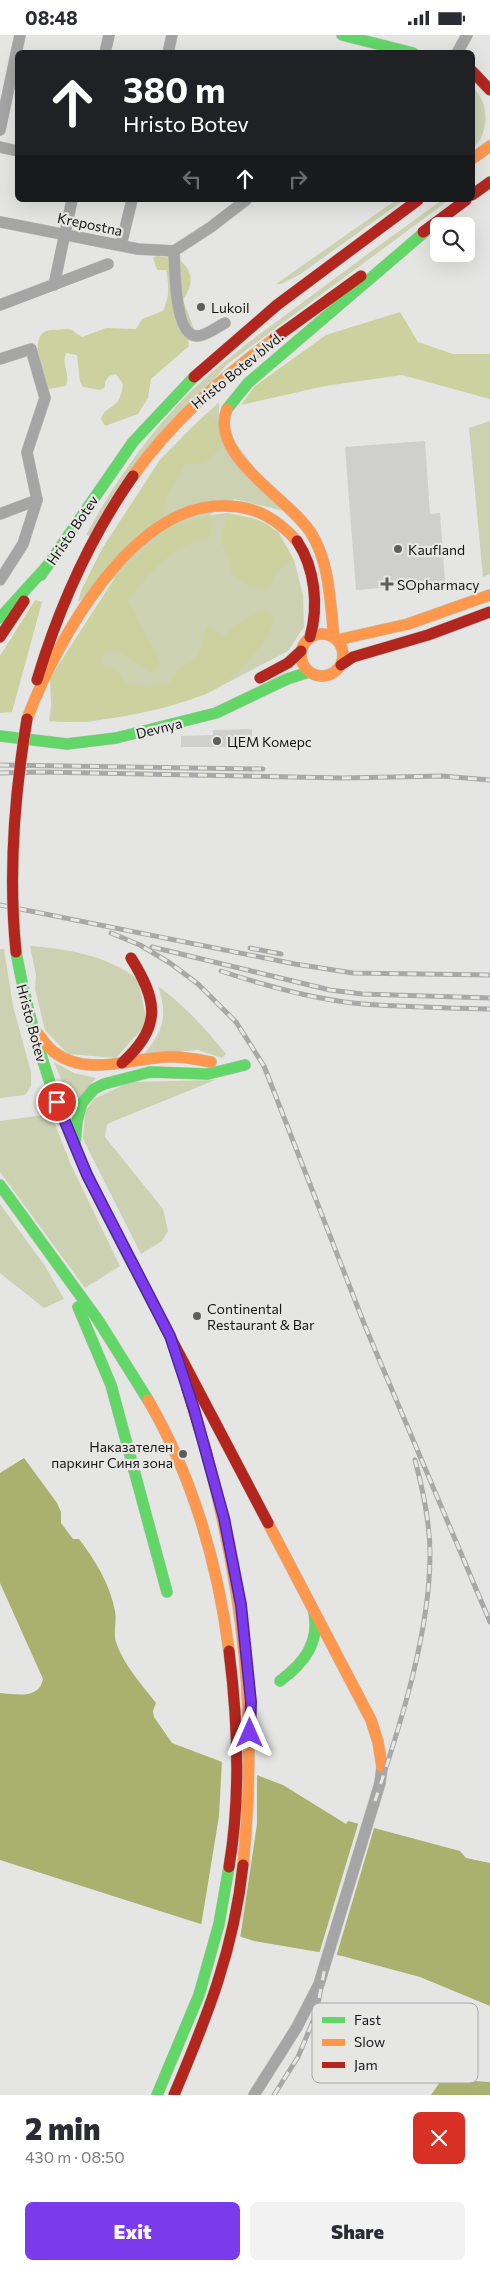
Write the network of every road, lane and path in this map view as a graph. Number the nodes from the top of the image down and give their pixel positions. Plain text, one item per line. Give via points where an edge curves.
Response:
1 (20, 35) edge
2 (109, 35) edge
3 (172, 35) edge
4 (342, 35) edge
5 (467, 35) edge
6 (17, 50) edge
7 (106, 50) edge
8 (169, 50) edge
9 (392, 50) edge
10 (458, 50) edge
11 (15, 59) edge
12 (482, 72) edge
13 (490, 90) edge
14 (0, 130) edge
15 (0, 147) edge
16 (488, 147) edge
17 (15, 150) edge
18 (475, 157) edge
19 (490, 182) edge
20 (475, 193) edge
21 (72, 202) edge
22 (132, 202) edge
23 (243, 202) edge
24 (415, 202) edge
25 (463, 202) edge
26 (443, 217) edge
27 (0, 222) edge
28 (430, 227) edge
29 (430, 227) edge
30 (64, 233) junction
31 (121, 245) junction
32 (174, 251) junction
33 (108, 265) dead end
34 (54, 285) junction
35 (0, 305) edge
36 (224, 323) dead end
37 (0, 359) edge
38 (37, 500) junction
39 (0, 514) edge
40 (48, 565) junction
41 (0, 580) edge
42 (490, 595) edge
43 (490, 613) edge
44 (0, 618) edge
45 (0, 637) edge
46 (310, 637) junction
47 (336, 639) junction
48 (301, 651) junction
49 (342, 665) junction
50 (309, 672) junction
51 (251, 683) dead end
52 (175, 711) dead end
53 (28, 714) junction
54 (153, 716) dead end
55 (0, 726) edge
56 (104, 728) dead end
57 (0, 736) edge
58 (16, 952) joint
59 (131, 958) dead end
60 (32, 1025) junction
61 (122, 1063) junction
62 (245, 1065) dead end
63 (226, 1069) junction
64 (75, 1148) junction
65 (1, 1187) edge
66 (54, 1261) junction
67 (170, 1336) junction
68 (167, 1593) dead end
69 (312, 1605) junction
70 (280, 1681) dead end
71 (382, 1767) joint
72 (157, 2095) edge
73 (174, 2095) edge
74 (254, 2095) edge

1 - 6 street
2 - 7 street
3 - 8 street
4 - 9 main road
5 - 10 street
11 - 14 street
12 - 13 main road
15 - 17 street
16 - 18 main road
19 - 20 main road
21 - 30 street
22 - 31 street
23 - 32 street
24 - 40 main road, Hristo Botev via 285,300 188,382 147,425
25 - 26 main road, Hristo Botev blvd.
27 - 30 street, Krepostna
28 - 47 main road via 248,383 233,399 225,414 225,437 234,454 301,518 316,544 326,575
29 - 53 main road, Hristo Botev blvd. via 221,380 165,436 125,489 77,574 46,647
30 - 31 street, Krepostna
30 - 34 street
31 - 32 street, Krepostna
32 - 36 street via 178,301 185,329 193,335 200,335
33 - 34 street
34 - 35 street
37 - 38 street via 31,349 45,398 27,452
38 - 39 street
38 - 41 street via 23,544
40 - 44 main road
40 - 45 main road, Hristo Botev
42 - 47 main road via 408,624
43 - 49 main road via 353,657
46 - 47 main road via 323,634
46 - 48 main road
46 - 53 main road via 315,611 312,575 304,553 284,525 264,513 243,507 194,510 155,530 112,572 83,610
47 - 49 main road via 343,651
48 - 50 main road via 302,661
48 - 51 main road via 288,663
49 - 50 main road via 326,676
50 - 57 main road, Devnya via 216,713 109,739 61,744
52 - 54 main road, Devnya
53 - 58 main road, Hristo Botev blvd., bridge via 12,829 11,915
55 - 56 main road via 58,732
58 - 60 main road, Hristo Botev
59 - 61 main road via 150,989 154,1009 142,1045
60 - 61 main road via 50,1049 70,1061 98,1067
60 - 64 main road, Hristo Botev via 51,1088
61 - 63 main road via 179,1057 208,1061
62 - 63 main road
63 - 64 main road via 208,1073 150,1072 104,1084 88,1095 79,1111
64 - 67 main road, Hristo Botev
65 - 66 main road
66 - 68 main road via 102,1360 126,1435
66 - 72 main road via 113,1341 174,1450 206,1536 230,1640 236,1696 236,1760 229,1867 217,1929 199,1994
67 - 69 main road
67 - 73 main road via 224,1518 241,1605 251,1702 249,1825 237,1905 213,2001
69 - 70 main road via 316,1631 310,1652
69 - 71 main road via 371,1720
71 - 74 street via 325,1967 306,2011

